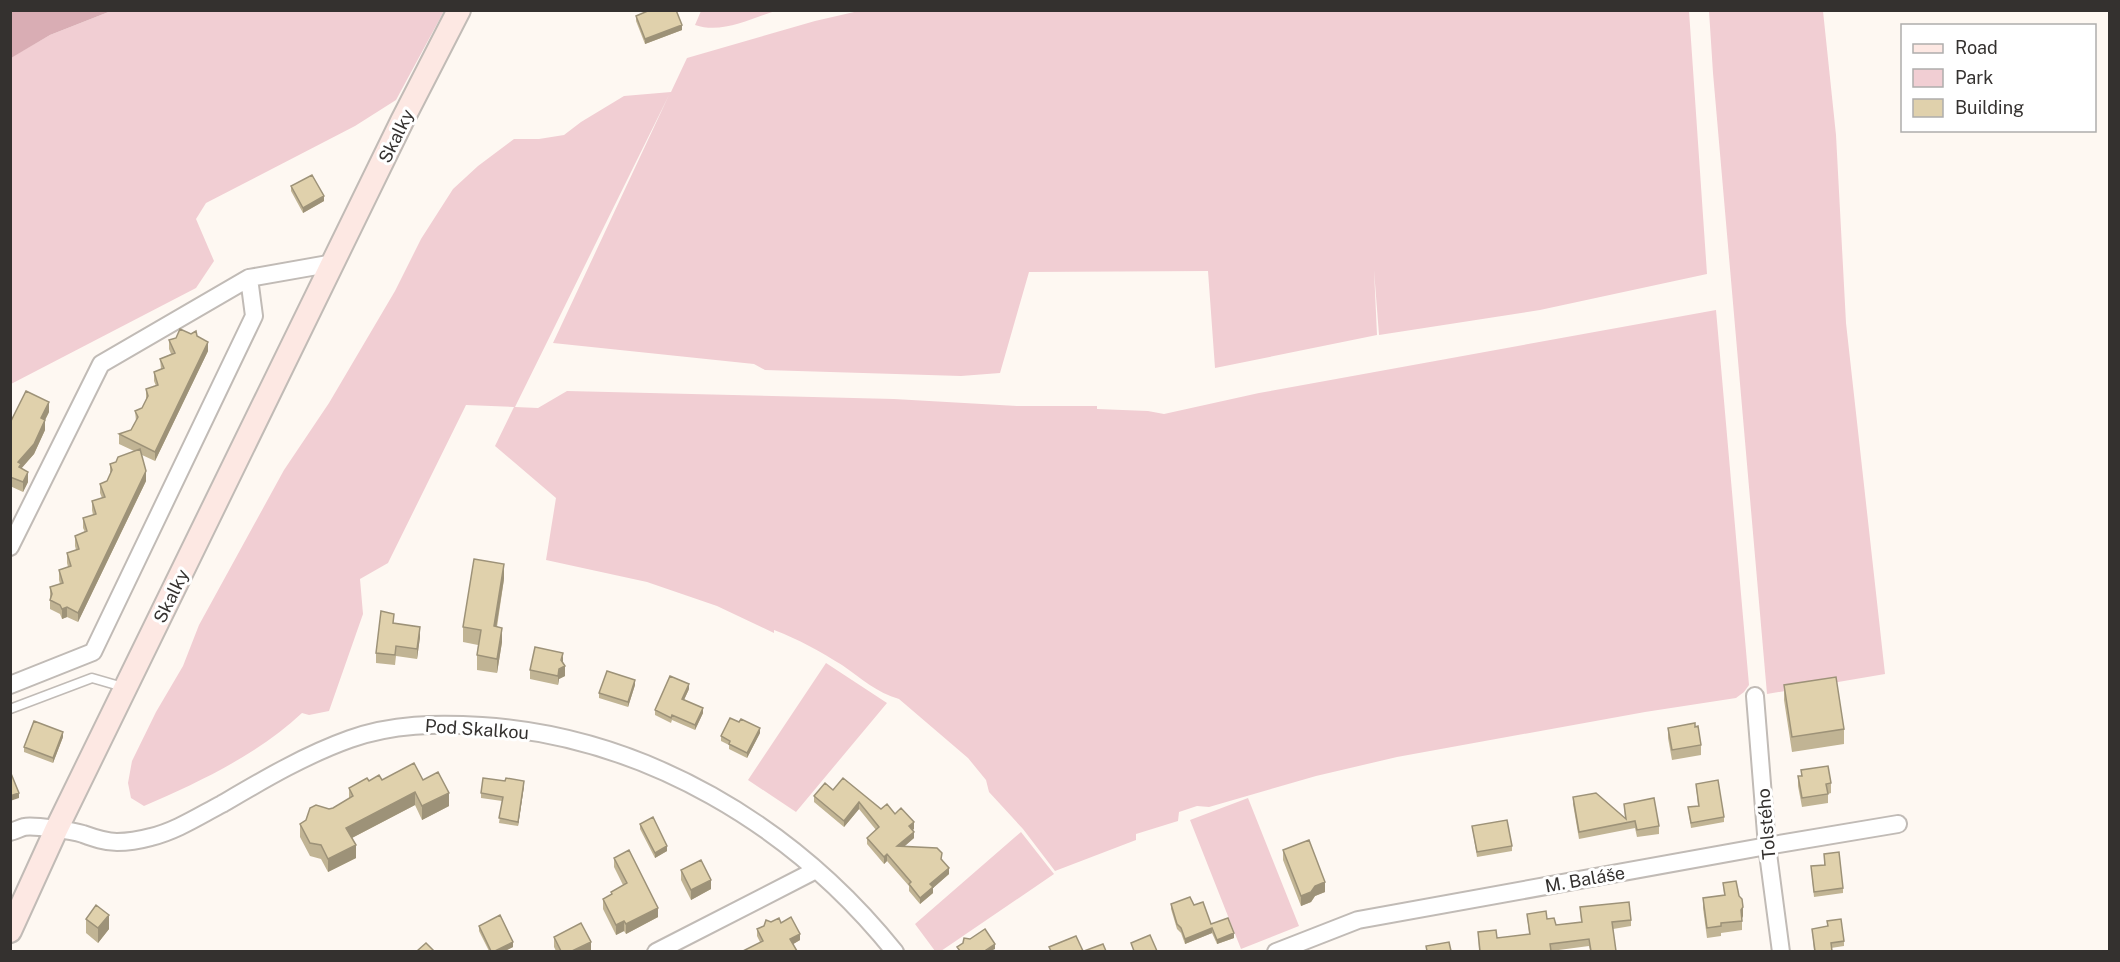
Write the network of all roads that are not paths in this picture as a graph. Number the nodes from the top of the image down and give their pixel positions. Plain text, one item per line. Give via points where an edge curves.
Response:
1 (459, 10) edge
2 (334, 263) junction
3 (249, 278) junction
4 (10, 547) edge
5 (10, 685) edge
6 (126, 688) junction
7 (1755, 696) dead end
8 (10, 708) edge
9 (1898, 824) dead end
10 (56, 830) junction
11 (10, 832) edge
12 (1767, 846) junction
13 (816, 870) junction
14 (10, 931) edge
15 (656, 951) edge
16 (895, 951) edge
17 (1276, 951) edge
18 (1781, 951) edge

1 - 2 street, Skalky
2 - 3 street
2 - 6 street, Skalky
3 - 4 street via 101,364
3 - 5 street via 254,316 93,651
6 - 8 lane via 92,678
6 - 10 street, Skalky
7 - 12 street, Tolstého
9 - 12 street, M. Baláše
10 - 11 street, Pod Skalkou via 26,827
10 - 13 street, Pod Skalkou via 116,842 152,837 194,820 295,763 351,738 408,726 464,725 554,736 659,769 745,815
10 - 14 street, Skalky
12 - 17 street, M. Baláše via 1358,920
12 - 18 street, Tolstého
13 - 15 street
13 - 16 street, Pod Skalkou

